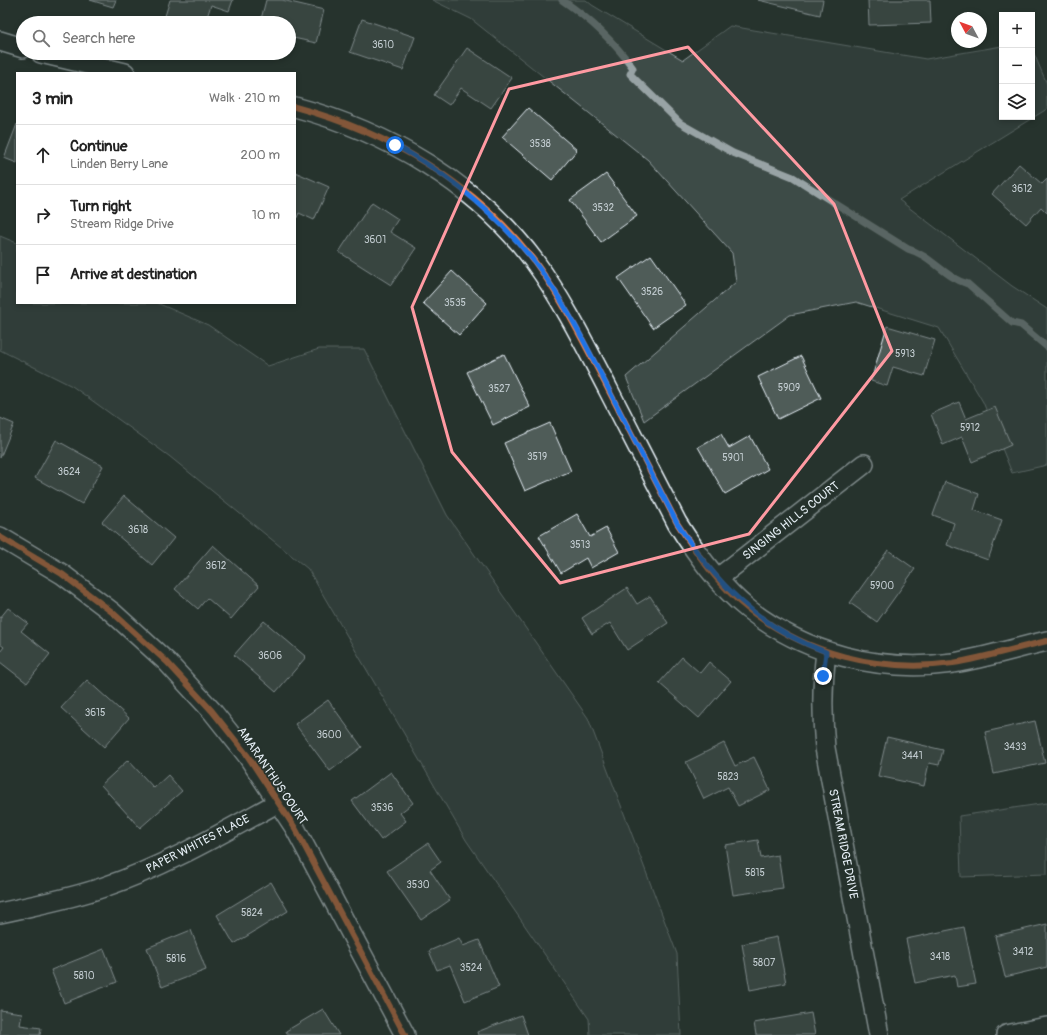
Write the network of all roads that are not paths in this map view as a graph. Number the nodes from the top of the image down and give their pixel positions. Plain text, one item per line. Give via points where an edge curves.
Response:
1 (0, 41) edge
2 (16, 46) edge
3 (70, 60) edge
4 (121, 72) edge
5 (296, 107) edge
6 (864, 464) dead end
7 (0, 537) edge
8 (718, 578) junction
9 (1047, 641) edge
10 (826, 652) junction
11 (279, 802) junction
12 (0, 913) edge
13 (1047, 1027) edge
14 (405, 1035) edge
15 (879, 1035) edge
16 (1006, 1035) edge

1 - 2 street
3 - 4 street
5 - 8 street via 347,123 418,158 481,204 518,242 561,301 677,523
6 - 8 street, SINGING HILLS COURT
7 - 11 street, AMARANTHUS COURT via 62,574 112,612 167,662 212,711
8 - 10 street via 747,608 777,629
9 - 10 street via 954,662 922,666 879,664
10 - 15 street, STREAM RIDGE DRIVE via 822,723 825,748
11 - 12 street, PAPER WHITES PLACE via 149,870 79,895
11 - 14 street, AMARANTHUS COURT
13 - 16 street

